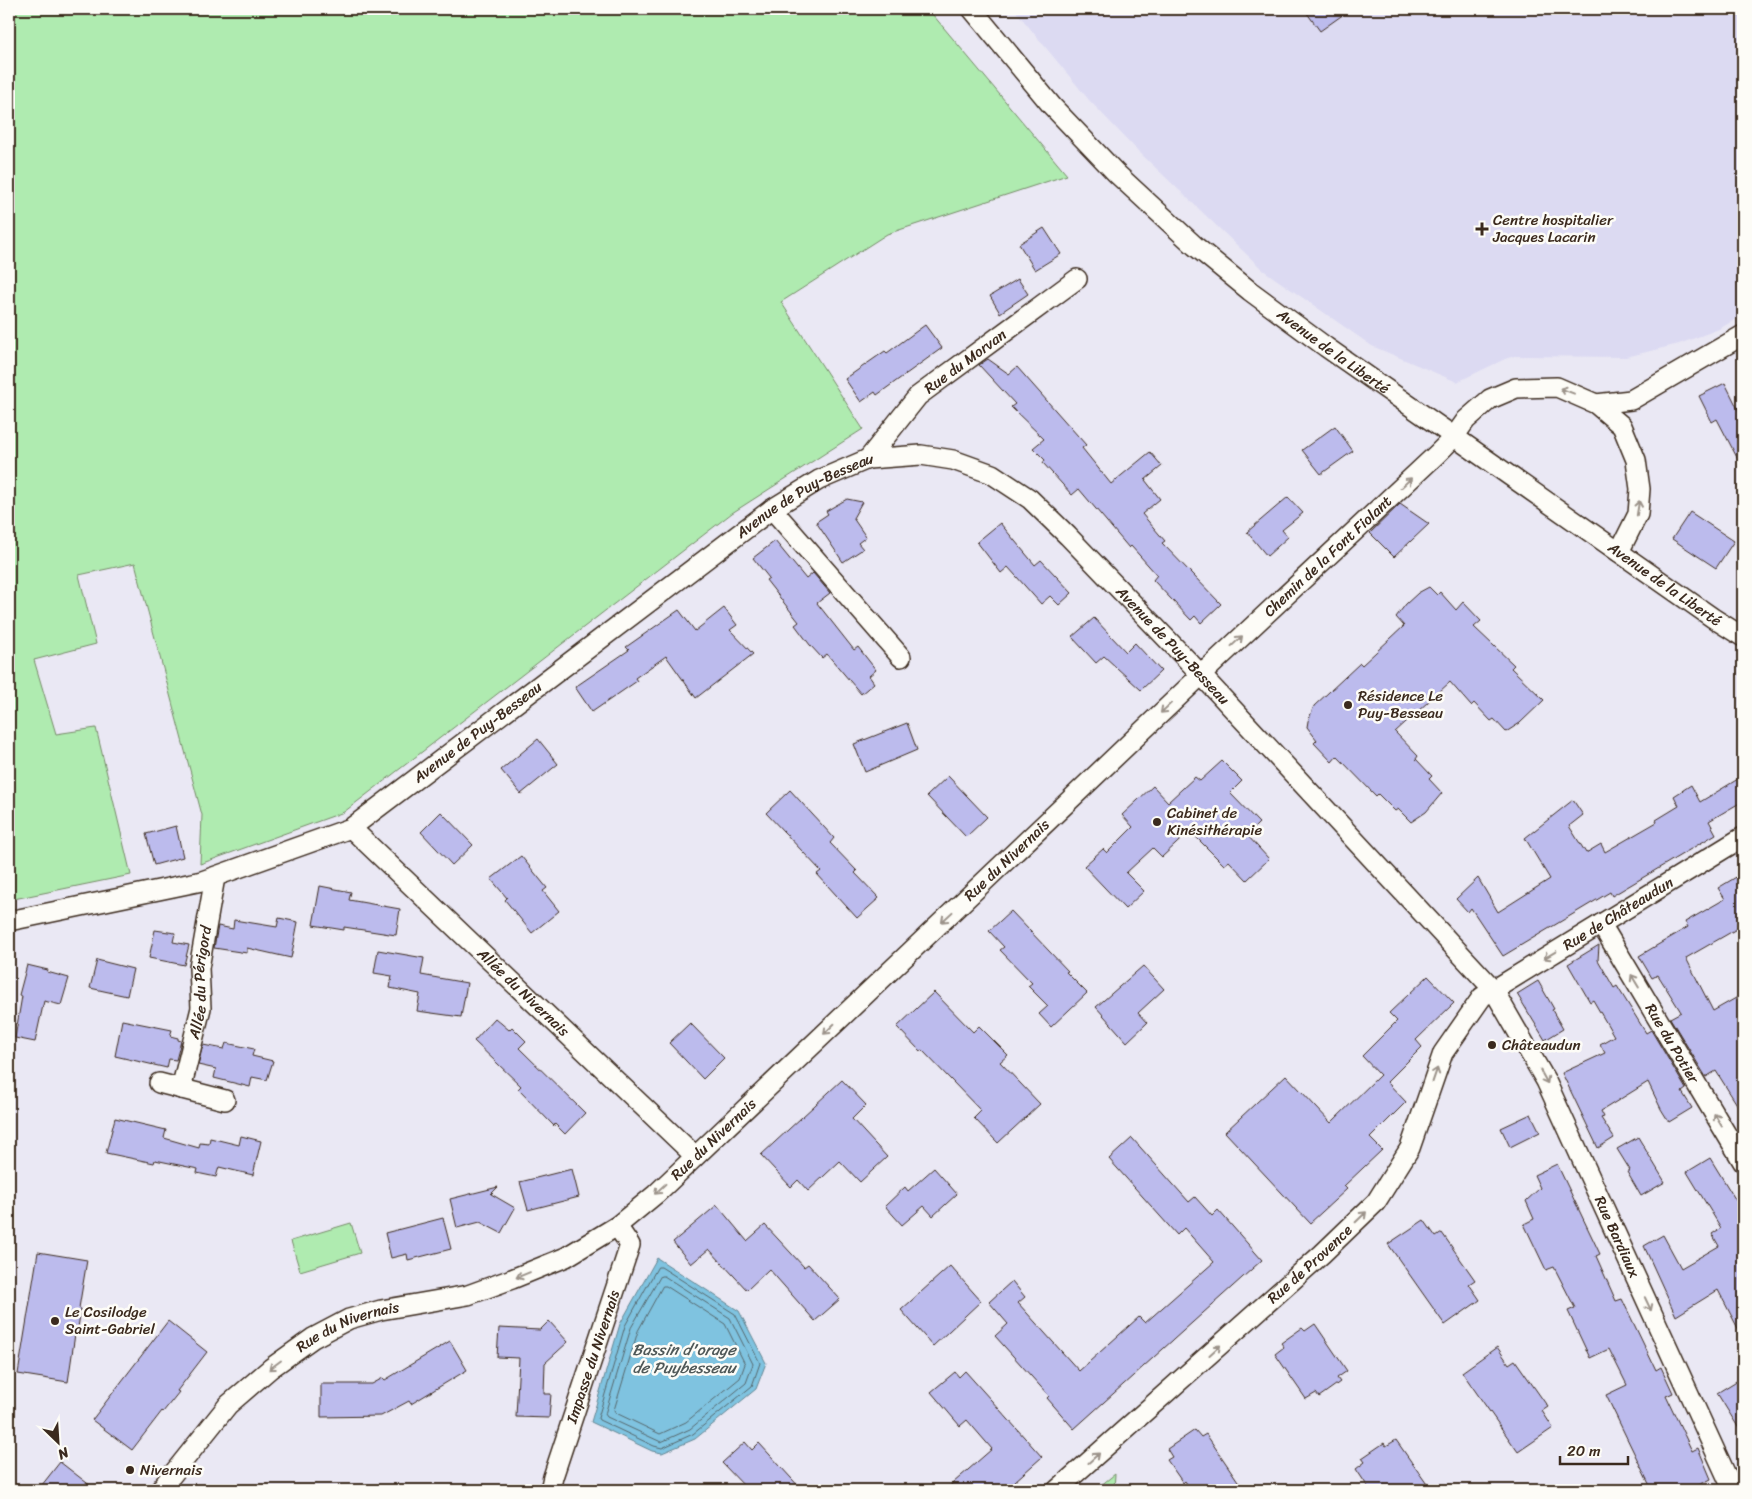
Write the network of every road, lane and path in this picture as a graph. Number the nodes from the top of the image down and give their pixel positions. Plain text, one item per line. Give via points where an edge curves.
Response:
1 (972, 9) edge
2 (1077, 280) dead end
3 (1743, 335) edge
4 (1631, 400) junction
5 (1596, 404) junction
6 (1622, 426) junction
7 (1454, 437) junction
8 (868, 459) junction
9 (772, 509) junction
10 (1618, 552) junction
11 (1743, 637) edge
12 (901, 657) dead end
13 (1201, 675) junction
14 (351, 828) junction
15 (1743, 838) edge
16 (215, 877) junction
17 (9, 921) edge
18 (1601, 924) junction
19 (1493, 989) junction
20 (159, 1083) dead end
21 (181, 1089) junction
22 (225, 1100) dead end
23 (695, 1156) junction
24 (1743, 1162) edge
25 (617, 1226) junction
26 (160, 1490) edge
27 (550, 1490) edge
28 (1057, 1490) edge
29 (1733, 1490) edge

1 - 7 street, Avenue de la Liberté via 1052,106 1116,174 1195,246 1250,291
2 - 8 street, Rue du Morvan via 918,396
3 - 4 street
4 - 5 street
4 - 6 street
5 - 6 street
5 -> 7 street, Chemin de la Font Fiolant via 1557,387 1516,388 1490,400 1466,420
10 -> 6 street via 1638,514 1640,489 1636,460
7 - 10 street, Avenue de la Liberté
13 -> 7 street, Chemin de la Font Fiolant
8 - 9 street, Avenue de Puy-Besseau via 819,480
8 - 13 street, Avenue de Puy-Besseau via 921,456 954,460 992,474 1030,499
9 - 12 street
9 - 14 street, Avenue de Puy-Besseau
10 - 11 street, Avenue de la Liberté
13 - 19 street, Avenue de Puy-Besseau
13 -> 23 street, Rue du Nivernais
14 - 16 street, Avenue de Puy-Besseau
14 - 23 street, Allée du Nivernais
15 - 18 street, Rue de Châteaudun
16 - 17 street, Avenue de Puy-Besseau
16 - 21 street, Allée du Périgord via 199,968 201,1008
18 -> 19 street, Rue de Châteaudun
24 -> 18 street, Rue du Potier
28 -> 19 street, Rue de Provence via 1376,1202 1410,1148 1443,1053 1482,997
19 -> 29 street, Rue Bardiaux via 1546,1081
20 - 21 street
21 - 22 street
23 -> 25 street, Rue du Nivernais
25 -> 26 street, Rue du Nivernais via 566,1257 512,1279 468,1294 349,1319 313,1338 228,1405
25 - 27 street, Impasse du Nivernais via 630,1245

